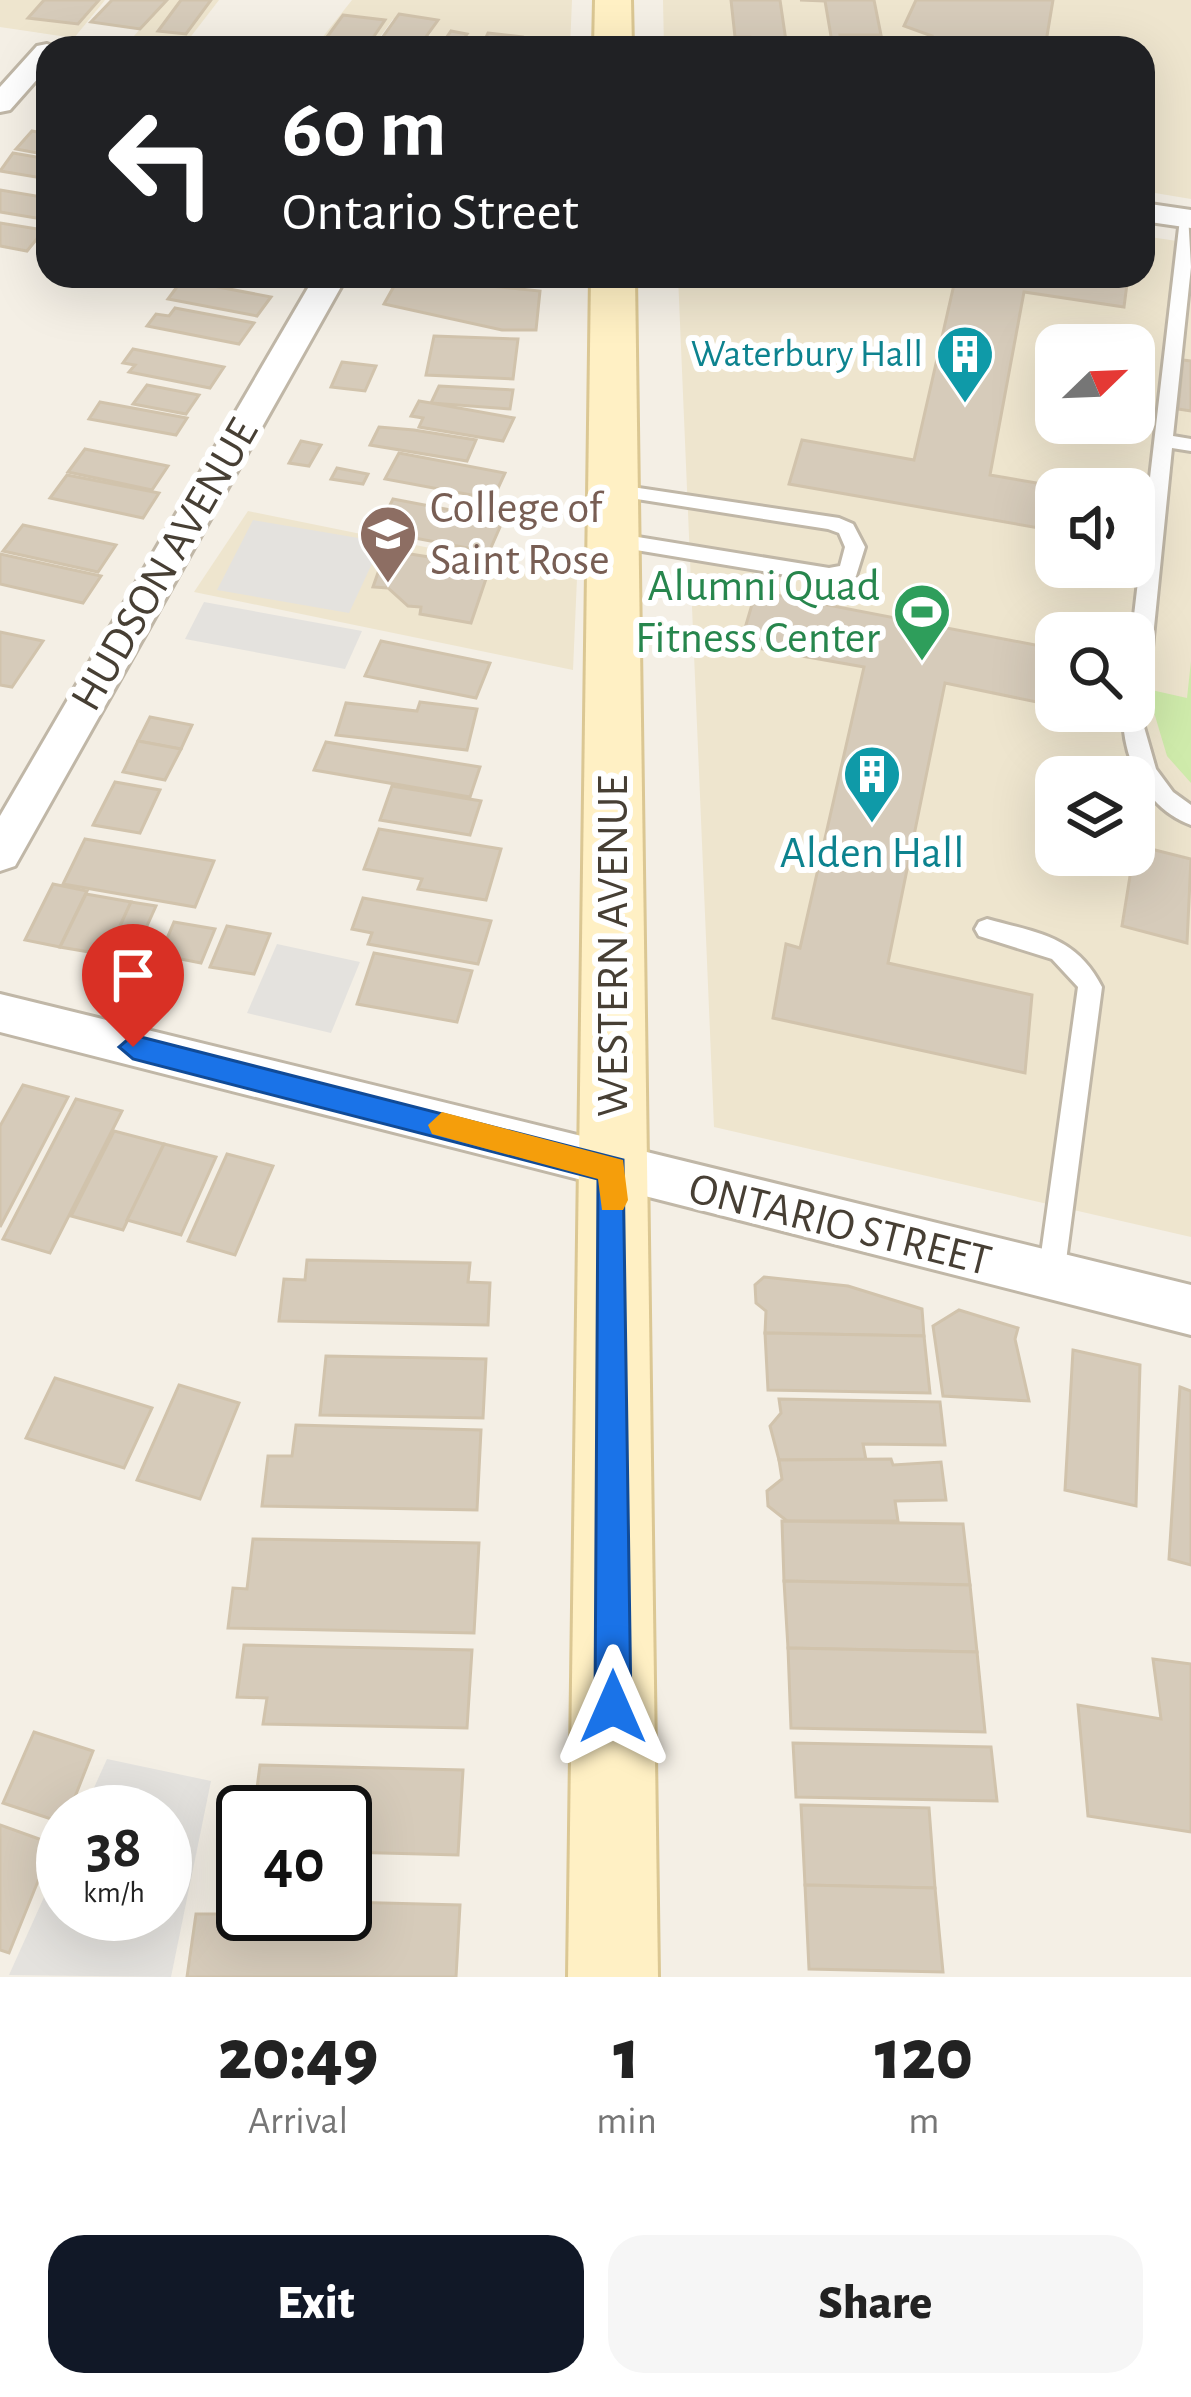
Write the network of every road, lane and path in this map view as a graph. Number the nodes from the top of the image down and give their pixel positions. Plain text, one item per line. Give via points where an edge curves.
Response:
1 (613, 0) edge
2 (613, 36) edge
3 (36, 55) edge
4 (0, 104) edge
5 (1155, 214) edge
6 (1190, 219) edge
7 (324, 288) edge
8 (613, 288) edge
9 (1167, 441) junction
10 (1191, 445) edge
11 (613, 515) junction
12 (1146, 612) edge
13 (1132, 732) edge
14 (1191, 816) edge
15 (0, 854) edge
16 (987, 929) dead end
17 (0, 1013) edge
18 (613, 1170) junction
19 (1051, 1276) junction
20 (1191, 1310) edge
21 (613, 1977) edge

1 - 2 street
3 - 4 street
5 - 6 street
6 - 9 lane
7 - 15 street, HUDSON AVENUE
8 - 11 street, WESTERN AVENUE
9 - 10 lane
9 - 12 lane
11 - 11 lane via 832,523 855,547 849,571 829,575
11 - 18 street, WESTERN AVENUE
13 - 14 lane via 1139,760
16 - 19 lane via 1064,951 1081,964 1090,987
17 - 18 street, ONTARIO STREET
18 - 19 street, ONTARIO STREET
18 - 21 street, WESTERN AVENUE
19 - 20 street, ONTARIO STREET

